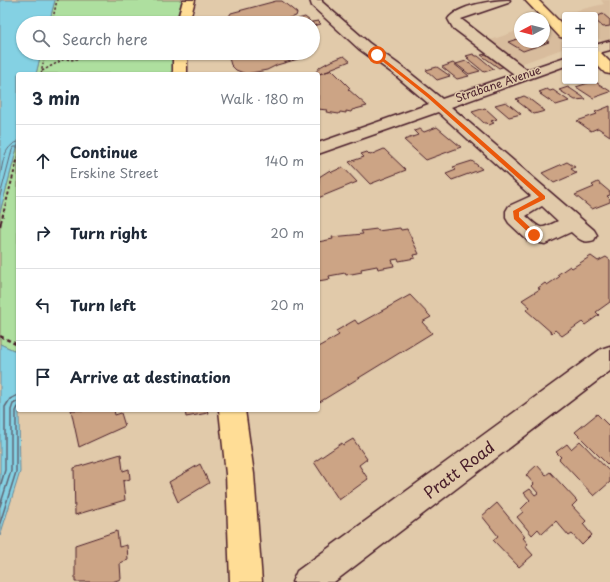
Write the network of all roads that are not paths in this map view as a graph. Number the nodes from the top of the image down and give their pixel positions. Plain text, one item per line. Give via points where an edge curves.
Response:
1 (189, 0) edge
2 (316, 0) edge
3 (504, 0) edge
4 (531, 0) edge
5 (543, 0) edge
6 (185, 16) edge
7 (562, 18) edge
8 (562, 31) edge
9 (610, 45) edge
10 (598, 49) edge
11 (598, 58) edge
12 (180, 60) edge
13 (562, 61) edge
14 (610, 70) edge
15 (180, 72) edge
16 (525, 74) junction
17 (438, 105) junction
18 (320, 148) edge
19 (543, 198) junction
20 (572, 223) junction
21 (587, 235) dead end
22 (610, 357) edge
23 (232, 412) edge
24 (246, 582) edge
25 (308, 582) edge

1 - 6 main road
2 - 17 street via 316,3 364,46 400,72
3 - 16 street via 458,15 454,19 458,25
4 - 8 main road
5 - 7 main road
9 - 10 street
11 - 14 main road
12 - 15 main road
13 - 16 street, Strabane Avenue
16 - 17 street, Strabane Avenue
17 - 18 street, Strabane Avenue
17 - 19 street
19 - 20 street
19 - 20 street via 516,211 516,218 534,235 545,236
20 - 21 street
22 - 25 street, Pratt Road
23 - 24 main road via 240,474

